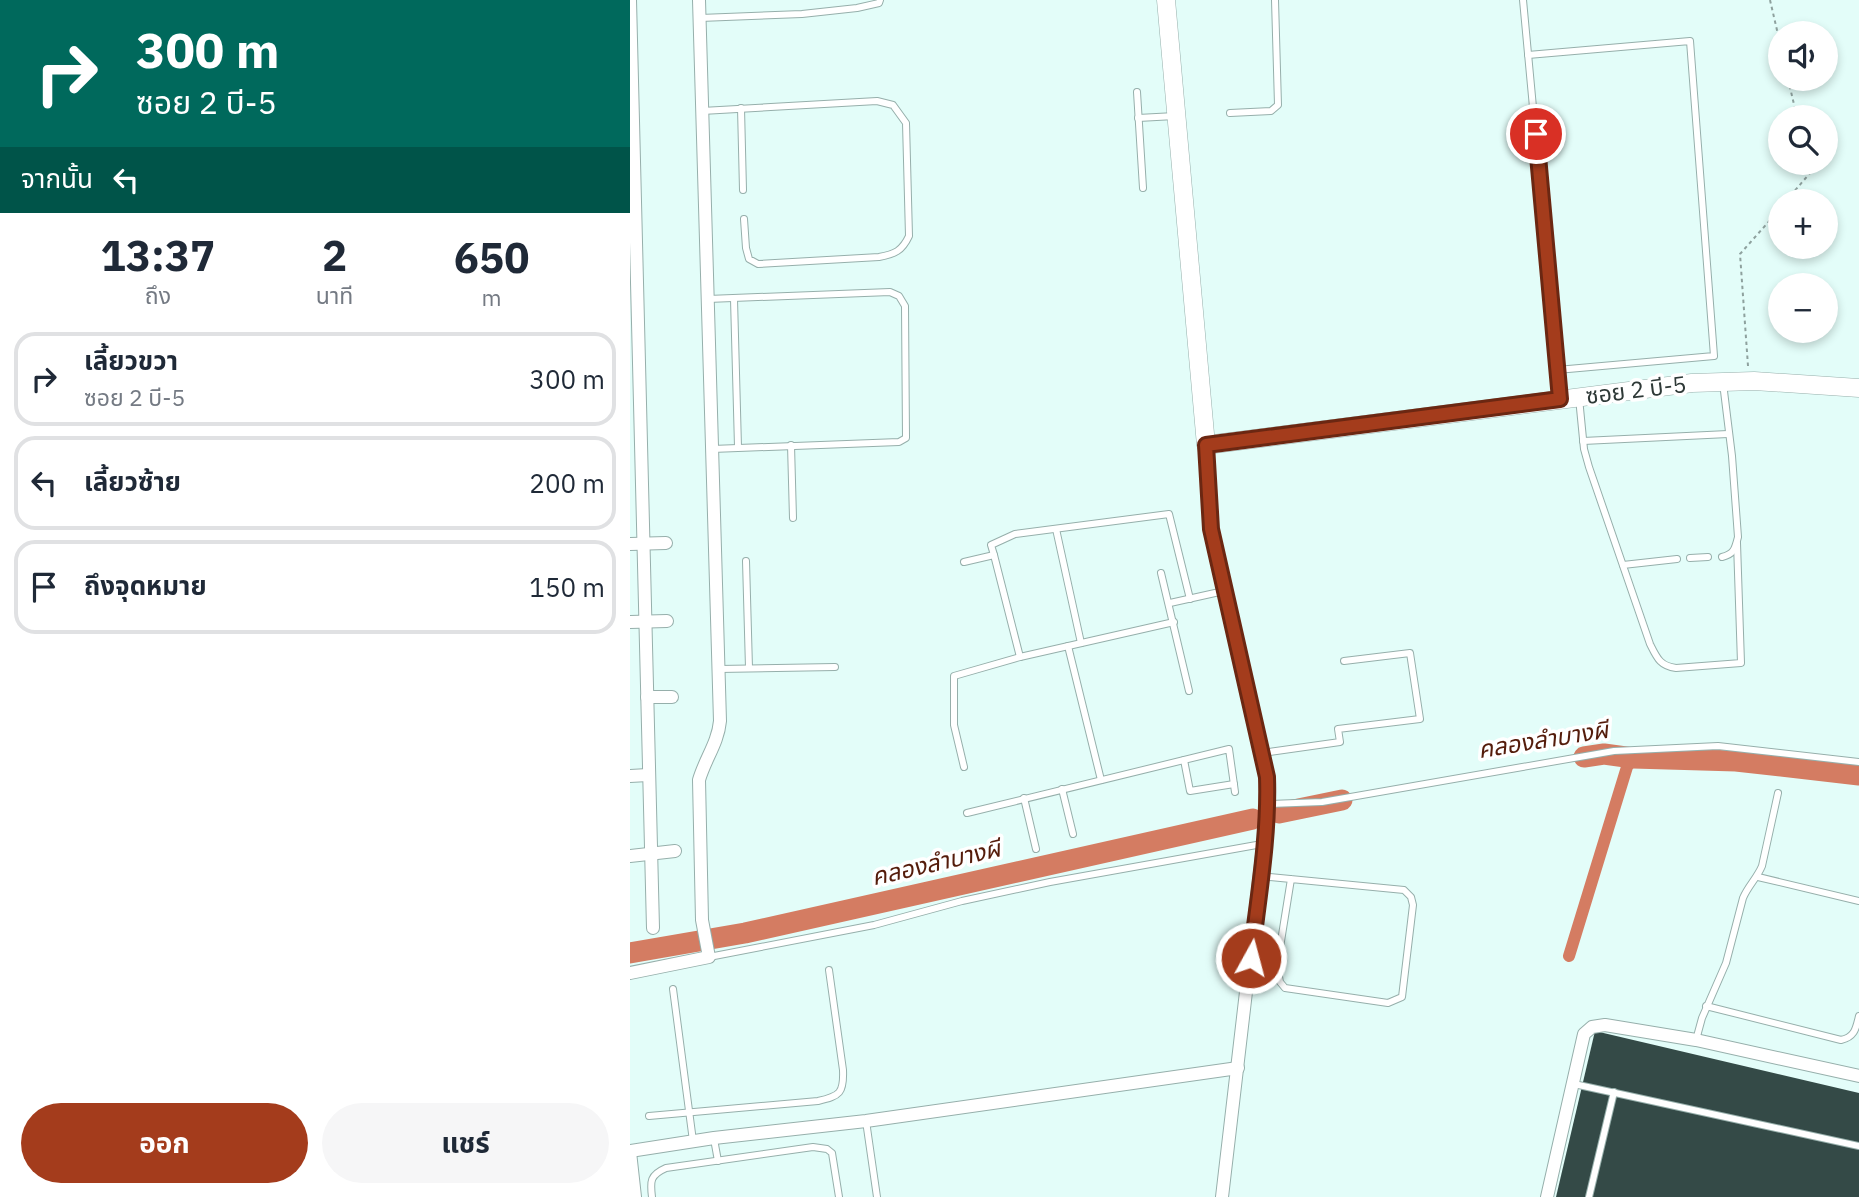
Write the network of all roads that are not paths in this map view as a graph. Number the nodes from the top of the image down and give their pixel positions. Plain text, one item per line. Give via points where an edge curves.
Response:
1 (631, 0) edge
2 (699, 0) edge
3 (880, 0) edge
4 (1166, 0) edge
5 (1275, 0) edge
6 (1523, 0) edge
7 (699, 18) junction
8 (1528, 55) junction
9 (1137, 92) dead end
10 (741, 108) junction
11 (702, 111) junction
12 (1230, 113) dead end
13 (1176, 116) junction
14 (1138, 118) junction
15 (1143, 188) dead end
16 (743, 190) dead end
17 (744, 219) dead end
18 (708, 299) junction
19 (734, 299) junction
20 (1557, 370) junction
21 (635, 375) edge
22 (1722, 381) junction
23 (1859, 388) edge
24 (1579, 396) junction
25 (1560, 399) junction
26 (1728, 434) junction
27 (1583, 441) junction
28 (791, 444) junction
29 (1206, 445) junction
30 (738, 447) junction
31 (712, 449) junction
32 (636, 466) edge
33 (793, 518) dead end
34 (1056, 529) junction
35 (666, 543) dead end
36 (1737, 543) junction
37 (637, 544) edge
38 (994, 555) junction
39 (1708, 557) dead end
40 (1722, 557) dead end
41 (1690, 558) dead end
42 (1677, 559) dead end
43 (746, 561) dead end
44 (964, 562) dead end
45 (1623, 565) junction
46 (1161, 573) dead end
47 (1224, 592) junction
48 (1190, 599) junction
49 (1170, 603) junction
50 (667, 621) dead end
51 (630, 622) edge
52 (645, 622) junction
53 (1174, 622) junction
54 (1081, 643) junction
55 (1068, 646) junction
56 (1020, 657) junction
57 (1344, 662) dead end
58 (835, 667) dead end
59 (749, 668) junction
60 (719, 669) junction
61 (1189, 691) dead end
62 (647, 697) junction
63 (672, 697) dead end
64 (1262, 753) junction
65 (1184, 760) junction
66 (1859, 762) edge
67 (964, 767) dead end
68 (648, 775) junction
69 (630, 776) edge
70 (1101, 780) junction
71 (1234, 784) junction
72 (1062, 789) junction
73 (1235, 792) dead end
74 (1778, 793) dead end
75 (1024, 799) junction
76 (1268, 804) junction
77 (967, 813) dead end
78 (1073, 834) dead end
79 (1264, 843) junction
80 (1037, 849) dead end
81 (675, 852) dead end
82 (651, 854) junction
83 (630, 856) edge
84 (1260, 876) junction
85 (1758, 877) junction
86 (1291, 880) junction
87 (1859, 901) edge
88 (653, 928) dead end
89 (709, 957) junction
90 (829, 970) dead end
91 (630, 973) edge
92 (673, 989) dead end
93 (1706, 1006) junction
94 (1859, 1016) edge
95 (1696, 1040) junction
96 (1238, 1068) junction
97 (1859, 1076) edge
98 (1572, 1084) junction
99 (1614, 1092) junction
100 (688, 1114) junction
101 (649, 1116) dead end
102 (866, 1121) junction
103 (714, 1138) junction
104 (692, 1141) junction
105 (1859, 1146) edge
106 (630, 1152) edge
107 (718, 1161) junction
108 (635, 1197) edge
109 (652, 1197) edge
110 (839, 1197) edge
111 (877, 1197) edge
112 (1223, 1197) edge
113 (1547, 1197) edge
114 (1589, 1197) edge

1 - 21 street
2 - 7 street
3 - 7 lane via 843,10
4 - 13 street
5 - 12 lane via 1278,105 1271,111
6 - 8 lane
7 - 11 street
8 - 20 lane
8 - 20 lane via 1690,41 1714,356
9 - 14 lane
10 - 11 lane
10 - 16 lane
10 - 17 lane via 877,101 893,105 906,123 909,236 903,249 892,255 758,264 749,259
11 - 18 street
13 - 14 lane
13 - 29 street
14 - 15 lane
18 - 19 lane
18 - 31 street
19 - 28 lane via 890,292 900,296 905,306 906,438 899,442
19 - 30 lane
20 - 25 lane
21 - 32 street
22 - 23 street, ซอย 2 บี-5
22 - 24 street, ซอย 2 บี-5
22 - 26 lane
24 - 25 street, ซอย 2 บี-5
24 - 27 lane
25 - 29 street, ซอย 2 บี-5
26 - 27 lane
26 - 36 lane
27 - 45 lane
28 - 30 lane
28 - 33 lane
29 - 47 street via 1211,529
30 - 31 lane
31 - 60 street
32 - 37 street
34 - 38 lane via 1015,534 991,545
34 - 48 lane via 1169,514
34 - 54 lane
35 - 37 street
36 - 40 lane via 1731,555
36 - 45 lane via 1741,663 1676,668 1657,660
37 - 52 street
38 - 44 lane
38 - 56 lane
39 - 41 lane
42 - 45 lane
43 - 59 lane
46 - 49 lane
47 - 48 lane
47 - 64 street
48 - 49 lane
49 - 53 lane
50 - 52 street
51 - 52 street
52 - 62 street
53 - 54 lane
53 - 61 lane
54 - 55 lane
55 - 56 lane
55 - 70 lane
56 - 67 lane via 954,676 954,725
57 - 64 lane via 1410,653 1420,719 1338,729 1340,742
58 - 59 lane
59 - 60 lane
60 - 89 street via 719,737 699,780 702,920
62 - 63 street
62 - 68 street
64 - 76 street
65 - 70 lane
65 - 71 lane via 1190,791
65 - 71 lane via 1229,749
66 - 76 lane via 1718,746 1614,751 1322,802
68 - 69 street
68 - 82 street
70 - 72 lane
71 - 73 lane
72 - 75 lane
72 - 78 lane
74 - 85 lane
75 - 77 lane
75 - 80 lane
76 - 79 street
79 - 84 street
79 - 89 lane via 1050,882 874,925
81 - 82 street
82 - 83 street
82 - 88 street
84 - 86 lane
84 - 96 street
85 - 87 lane
85 - 93 lane via 1747,888 1726,963
86 - 86 lane via 1277,965 1285,988 1388,1003 1402,997 1411,897 1404,890
89 - 91 street
90 - 100 lane via 843,1070 844,1086 838,1094 818,1101
92 - 100 lane
93 - 94 lane via 1841,1040 1855,1033
93 - 95 lane
95 - 97 street
95 - 98 street via 1605,1025 1592,1027 1584,1034
96 - 102 street
96 - 112 street
98 - 99 lane
98 - 113 street
99 - 105 lane
99 - 114 lane
100 - 101 lane
100 - 104 lane
102 - 103 street
102 - 111 lane
103 - 104 street
103 - 107 lane
104 - 106 street
106 - 108 street
107 - 109 lane via 658,1172 650,1182
107 - 110 lane via 813,1147 827,1149 835,1163

